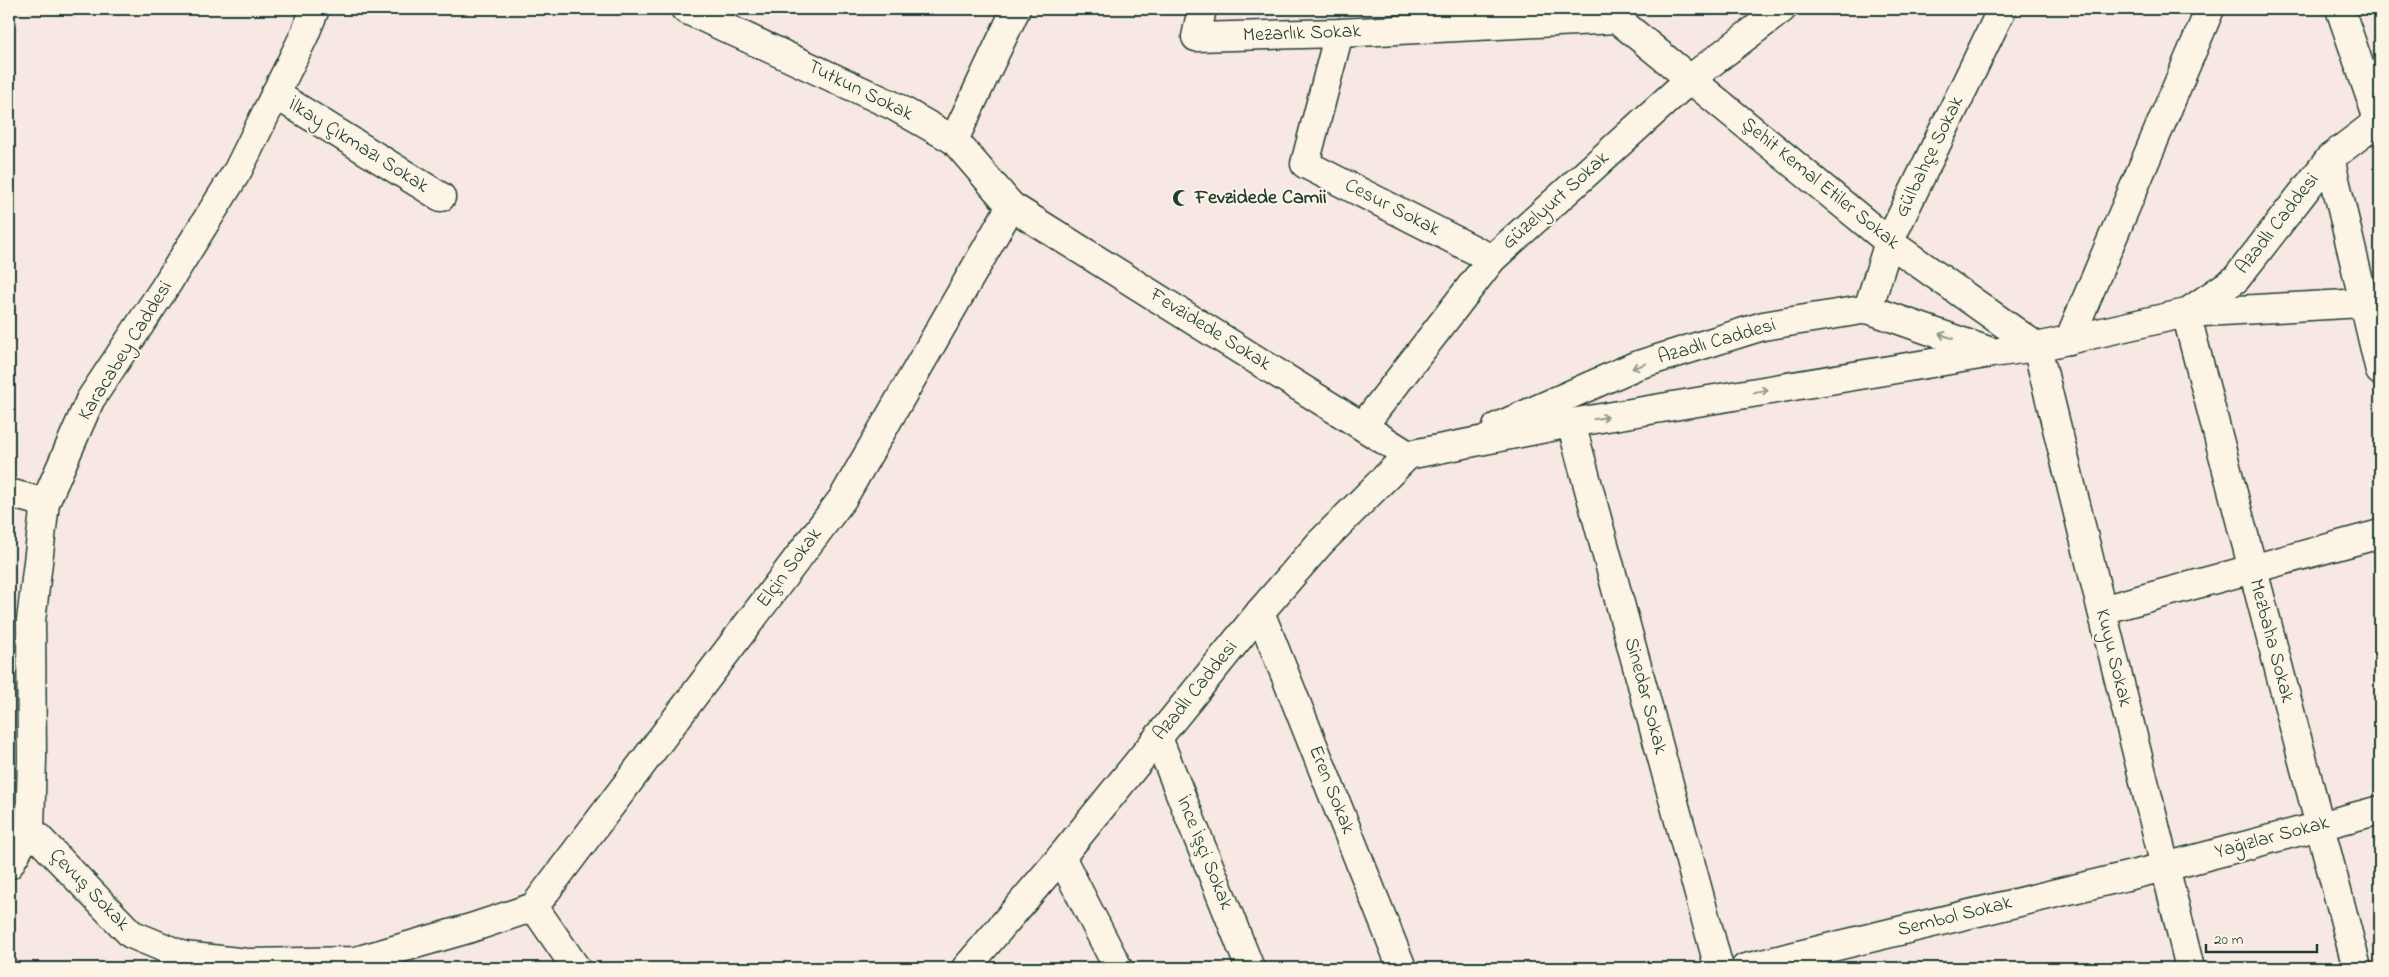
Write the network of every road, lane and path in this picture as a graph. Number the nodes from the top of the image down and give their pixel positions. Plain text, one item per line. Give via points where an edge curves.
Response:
1 (315, 9) edge
2 (685, 9) edge
3 (1016, 9) edge
4 (1202, 9) edge
5 (1782, 9) edge
6 (2002, 9) edge
7 (2210, 9) edge
8 (2340, 9) edge
9 (1616, 14) edge
10 (1339, 33) junction
11 (1690, 79) junction
12 (275, 94) junction
13 (2380, 122) edge
14 (954, 140) junction
15 (2330, 158) junction
16 (441, 197) dead end
17 (1012, 206) junction
18 (1889, 242) junction
19 (1492, 259) junction
20 (2372, 302) edge
21 (1868, 309) junction
22 (2186, 313) junction
23 (2069, 340) junction
24 (2037, 347) junction
25 (1992, 353) junction
26 (2380, 371) edge
27 (1571, 423) junction
28 (1363, 426) junction
29 (1450, 447) junction
30 (1408, 455) junction
31 (9, 493) edge
32 (45, 503) junction
33 (2380, 534) edge
34 (2252, 569) junction
35 (2102, 610) junction
36 (1260, 612) junction
37 (1158, 738) junction
38 (2380, 810) edge
39 (2320, 826) junction
40 (30, 829) junction
41 (1061, 857) junction
42 (9, 865) edge
43 (2165, 867) junction
44 (534, 907) junction
45 (576, 968) edge
46 (966, 968) edge
47 (1118, 968) edge
48 (1250, 968) edge
49 (1402, 968) edge
50 (1719, 968) edge
51 (1745, 968) edge
52 (2190, 968) edge
53 (2357, 968) edge

1 - 12 street, Karacabey Caddesi
2 - 14 street, Tutkun Sokak via 894,106
3 - 14 street
4 - 10 street, Mezarlık Sokak via 1196,37
5 - 11 street, Güzelyurt Sokak
6 - 18 street, Gülbahçe Sokak
7 - 23 street
8 - 13 street
9 - 10 street, Mezarlık Sokak
9 - 11 street, Şehit Kemal Etiler Sokak
10 - 19 street, Cesur Sokak via 1305,164
11 - 18 street, Şehit Kemal Etiler Sokak
11 - 19 street, Güzelyurt Sokak
12 - 16 street, İlkay Çıkmazı Sokak
12 - 32 street, Karacabey Caddesi via 238,170 90,400
13 - 15 street, Azadlı Caddesi
14 - 17 street, Tutkun Sokak
15 - 20 street
15 - 22 street, Azadlı Caddesi via 2236,279
17 - 28 street, Fevzidede Sokak
17 - 44 street, Elçin Sokak via 843,498
18 - 21 street, Gülbahçe Sokak
18 - 24 street, Şehit Kemal Etiler Sokak
19 - 28 street, Güzelyurt Sokak
20 - 22 street
20 - 26 street
25 -> 21 street, Azadlı Caddesi
21 -> 29 street, Azadlı Caddesi via 1763,326 1635,366
22 - 23 street, Azadlı Caddesi
22 - 34 street, Mezbaha Sokak
23 - 24 street, Azadlı Caddesi
24 - 25 street, Azadlı Caddesi
24 - 35 street, Kuyu Sokak
27 -> 25 street, Azadlı Caddesi
27 - 29 street, Azadlı Caddesi
27 - 50 street, Sinedar Sokak
28 - 30 street, Fevzidede Sokak
29 - 30 street, Azadlı Caddesi
30 - 36 street, Azadlı Caddesi via 1320,543
31 - 32 street
32 - 40 street, Karacabey Caddesi via 31,621
33 - 34 street
34 - 35 street
34 - 39 street, Mezbaha Sokak
35 - 43 street, Kuyu Sokak
36 - 37 street, Azadlı Caddesi
36 - 49 street, Eren Sokak
37 - 41 street, Azadlı Caddesi
37 - 48 street, İnce İşçi Sokak
38 - 39 street, Yağızlar Sokak
39 - 43 street, Yağızlar Sokak
39 - 53 street, Mezbaha Sokak
40 - 42 street, Karacabey Caddesi
40 - 44 street, Çevuş Sokak via 131,934 184,956 247,963 356,961
41 - 46 street, Azadlı Caddesi
41 - 47 street
43 - 51 street, Sembol Sokak
43 - 52 street, Kuyu Sokak
44 - 45 street

